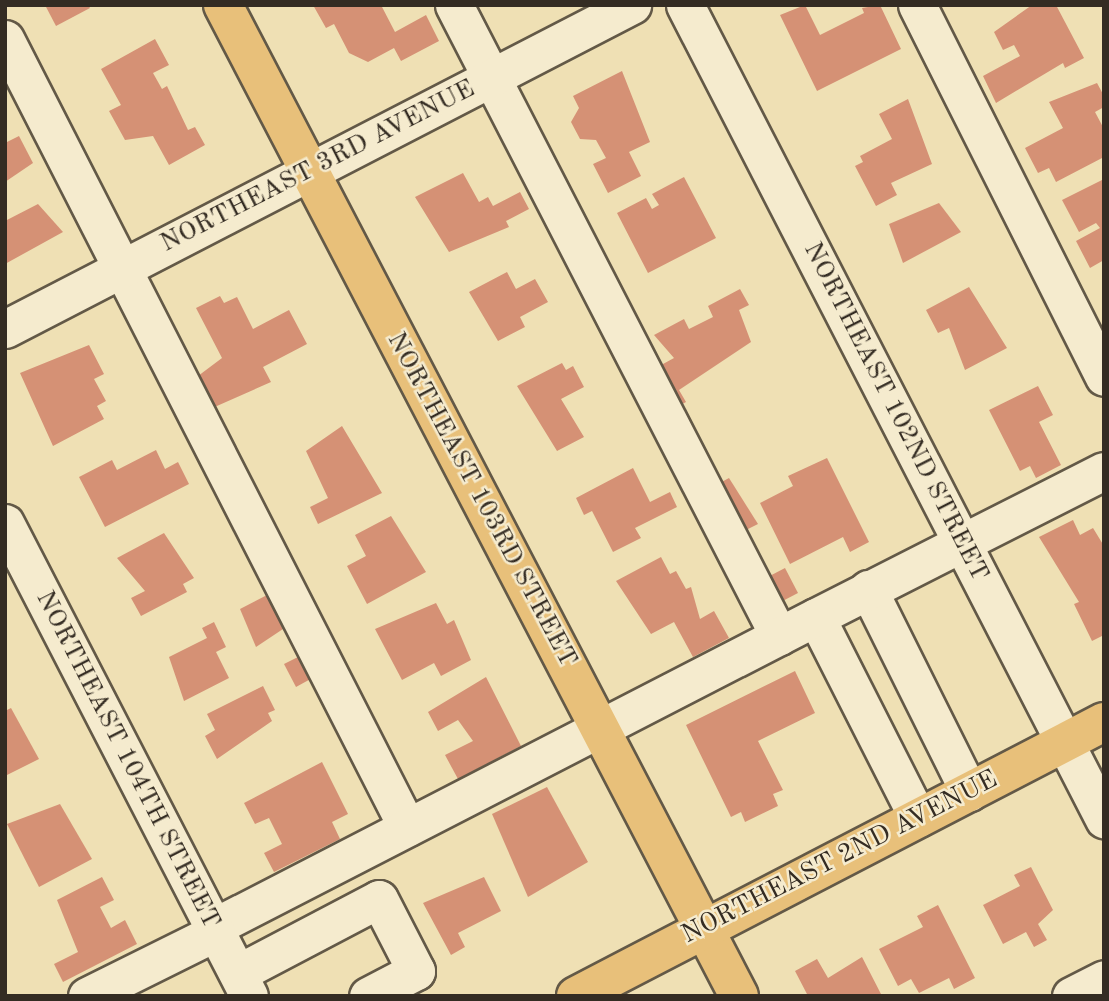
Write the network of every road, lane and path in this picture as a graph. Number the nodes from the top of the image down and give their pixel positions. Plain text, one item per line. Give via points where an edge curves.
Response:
1 (223, 5) edge
2 (454, 5) edge
3 (632, 5) edge
4 (685, 5) edge
5 (917, 5) edge
6 (5, 39) edge
7 (491, 78) junction
8 (309, 171) junction
9 (124, 267) junction
10 (5, 329) edge
11 (1104, 377) edge
12 (1104, 471) edge
13 (5, 523) edge
14 (963, 544) junction
15 (868, 589) junction
16 (816, 617) junction
17 (779, 636) junction
18 (1104, 722) edge
19 (600, 727) junction
20 (1064, 742) junction
21 (969, 792) junction
22 (918, 818) junction
23 (1104, 819) edge
24 (407, 827) junction
25 (705, 927) junction
26 (215, 930) junction
27 (1104, 979) edge
28 (244, 985) edge
29 (87, 996) edge
30 (368, 996) edge
31 (576, 996) edge
32 (739, 996) edge
33 (1071, 996) edge

1 - 8 main road, NORTHEAST 103RD STREET
2 - 7 street
3 - 7 street, NORTHEAST 3RD AVENUE
4 - 14 street, NORTHEAST 102ND STREET
5 - 11 street
6 - 9 street
7 - 8 street, NORTHEAST 3RD AVENUE
7 - 17 street
8 - 9 street, NORTHEAST 3RD AVENUE
8 - 19 main road, NORTHEAST 103RD STREET
9 - 10 street, NORTHEAST 3RD AVENUE
9 - 24 street
12 - 14 street
13 - 26 street, NORTHEAST 104TH STREET
14 - 15 street
14 - 20 street, NORTHEAST 102ND STREET
15 - 16 street
15 - 21 street
16 - 17 street
16 - 22 street
17 - 19 street
18 - 20 main road, NORTHEAST 2ND AVENUE
19 - 24 street
19 - 25 main road, NORTHEAST 103RD STREET
20 - 21 main road, NORTHEAST 2ND AVENUE
20 - 23 street, NORTHEAST 102ND STREET
21 - 22 main road, NORTHEAST 2ND AVENUE
22 - 25 main road, NORTHEAST 2ND AVENUE
24 - 26 street
25 - 31 main road, NORTHEAST 2ND AVENUE
25 - 32 main road, NORTHEAST 103RD STREET
26 - 28 street, NORTHEAST 104TH STREET
26 - 29 street
27 - 33 street
28 - 30 street via 379,899 416,971

